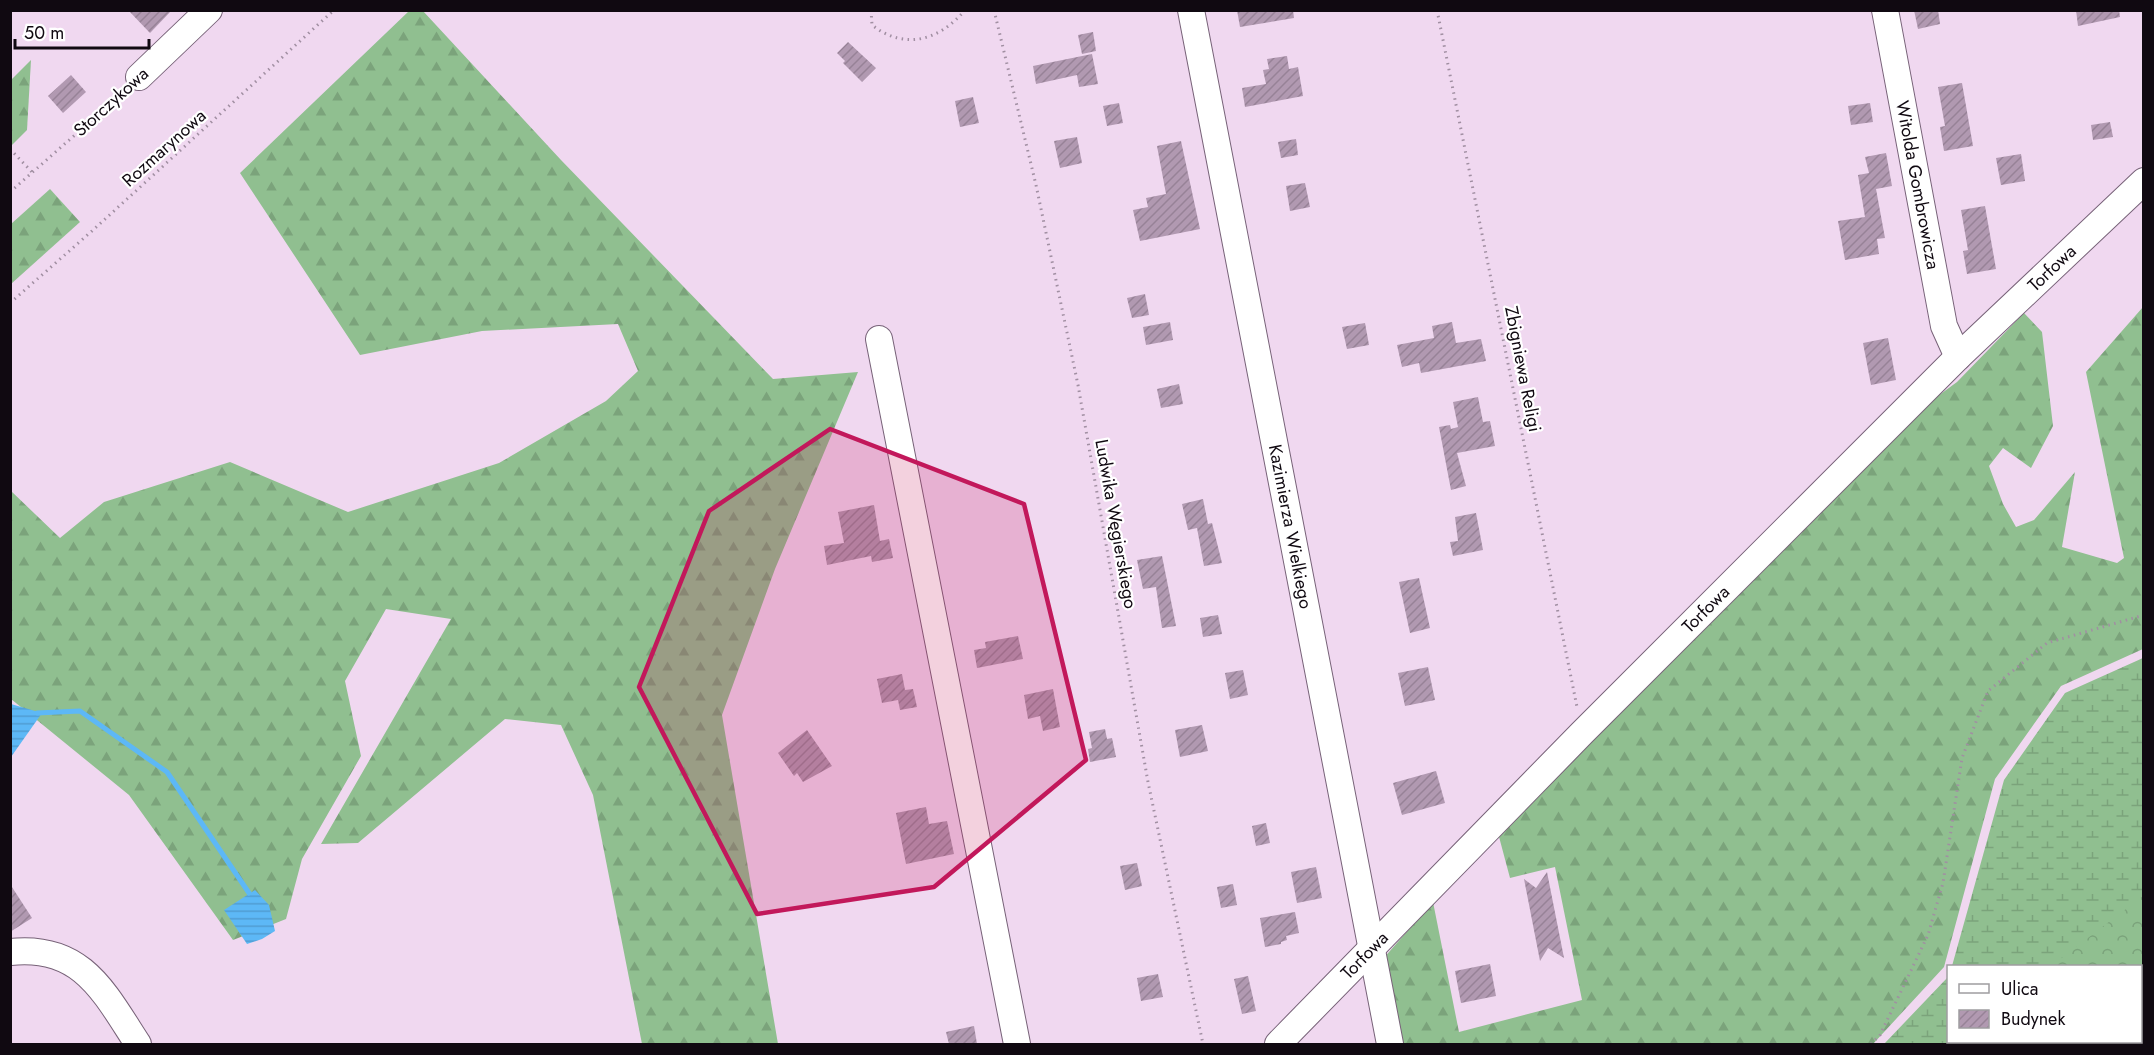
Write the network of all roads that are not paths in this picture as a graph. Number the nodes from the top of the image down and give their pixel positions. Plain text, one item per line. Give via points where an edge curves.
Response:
1 (209, 10) edge
2 (1191, 10) edge
3 (1885, 10) edge
4 (140, 77) road end
5 (2144, 181) edge
6 (879, 339) dead end
7 (1958, 357) junction
8 (1371, 950) junction
9 (10, 952) edge
10 (138, 1044) edge
11 (1017, 1044) edge
12 (1278, 1044) edge
13 (1390, 1044) edge

1 - 4 street, Storczykowa
2 - 8 street, Kazimierza Wielkiego
3 - 7 street, Witolda Gombrowicza via 1944,326
5 - 7 street, Torfowa
6 - 11 street
7 - 8 street, Torfowa
8 - 12 street, Torfowa
8 - 13 street, Kazimierza Wielkiego
9 - 10 street via 68,958 103,990

